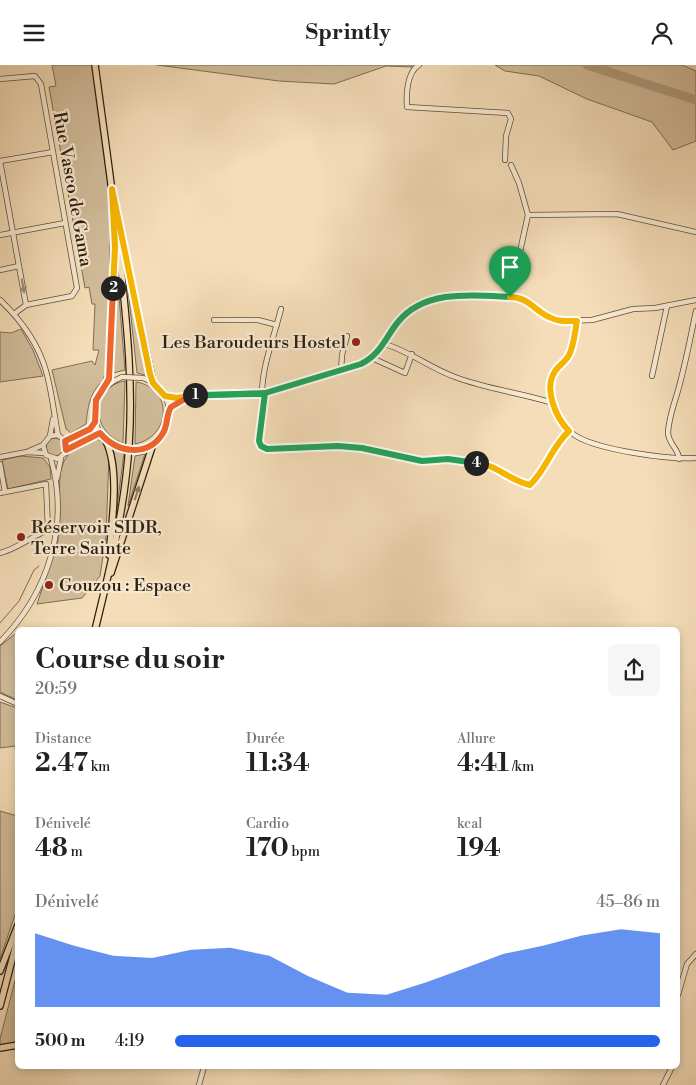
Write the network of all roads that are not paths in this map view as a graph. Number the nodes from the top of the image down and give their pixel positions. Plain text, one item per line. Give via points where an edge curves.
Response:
1 (95, 65) edge
2 (419, 65) edge
3 (0, 79) edge
4 (53, 153) junction
5 (505, 160) dead end
6 (0, 161) edge
7 (511, 165) dead end
8 (112, 189) junction
9 (528, 215) junction
10 (65, 223) junction
11 (696, 232) edge
12 (13, 233) junction
13 (0, 235) edge
14 (19, 266) junction
15 (0, 270) edge
16 (510, 297) junction
17 (0, 299) edge
18 (696, 300) edge
19 (26, 305) junction
20 (668, 306) junction
21 (281, 309) dead end
22 (696, 311) edge
23 (14, 314) junction
24 (214, 320) dead end
25 (577, 321) junction
26 (277, 325) junction
27 (347, 337) dead end
28 (385, 344) junction
29 (412, 354) junction
30 (372, 358) junction
31 (341, 371) junction
32 (652, 377) dead end
33 (153, 383) junction
34 (104, 388) junction
35 (263, 394) junction
36 (165, 396) junction
37 (188, 396) junction
38 (553, 403) junction
39 (169, 410) junction
40 (54, 416) junction
41 (95, 422) junction
42 (569, 431) junction
43 (100, 433) junction
44 (58, 435) junction
45 (50, 436) junction
46 (65, 441) junction
47 (106, 441) junction
48 (153, 444) junction
49 (43, 445) junction
50 (66, 450) junction
51 (27, 452) junction
52 (44, 453) junction
53 (0, 457) edge
54 (60, 457) junction
55 (696, 458) edge
56 (51, 459) junction
57 (679, 459) junction
58 (0, 464) edge
59 (57, 479) junction
60 (2, 492) edge
61 (48, 529) junction
62 (57, 529) junction
63 (0, 553) edge
64 (107, 577) junction
65 (100, 606) junction
66 (95, 627) edge
67 (0, 642) edge
68 (0, 696) edge
69 (15, 703) edge
70 (15, 933) edge
71 (15, 949) edge
72 (696, 954) edge
73 (0, 971) edge
74 (680, 988) edge
75 (0, 1007) edge
76 (15, 1046) edge
77 (0, 1049) edge
78 (203, 1069) edge
79 (671, 1069) edge
80 (199, 1085) edge
81 (663, 1085) edge

1 - 8 main road
2 - 5 street via 410,77 407,107 508,113 511,119
3 - 4 street, Rue Vasco de Gama via 35,76 40,84
4 - 6 street
4 - 10 street, Rue Vasco de Gama
6 - 12 street
7 - 9 street
8 - 33 main road
8 - 34 main road via 115,247 110,371
8 - 64 main road via 129,342 130,409 126,479
9 - 11 street via 617,214
9 - 16 street
10 - 12 street
10 - 19 street, Rue Vasco de Gama via 76,291 72,296
12 - 13 street
12 - 14 street
14 - 15 street
14 -> 19 street
16 - 25 street via 525,300 550,318
16 - 28 street via 464,295 434,299 400,319
17 - 23 street
18 - 20 street
19 - 23 street, Rue Vasco de Gama
20 - 25 street via 633,309
20 - 32 street
21 - 26 street
22 - 57 street via 670,417 669,438
23 - 40 street via 37,349 46,370
24 - 26 street via 258,320
25 - 38 street via 570,354 552,374 550,393
26 - 35 street via 264,366
27 - 31 street
28 - 29 street
28 - 30 street
29 - 30 street via 407,371 402,373
29 - 38 street via 456,378
30 - 31 street
31 - 35 street
33 - 34 street, bridge via 143,378 122,377
33 - 36 street
34 - 41 street via 96,400
35 - 37 street
35 - 42 street via 259,441 267,449 338,446 422,461 448,459 480,463 518,483 530,485 539,476 558,441
36 - 37 street
36 - 39 street
37 - 39 street
38 - 42 street
39 - 48 street via 167,426
40 - 44 street
40 - 45 street
41 - 43 street
41 - 46 street via 86,432
42 - 57 street via 604,446
43 - 47 street
43 - 50 street
44 - 45 street
44 - 46 street
45 - 49 street
46 - 50 street
47 - 48 street, bridge via 119,449 142,449
47 - 64 main road via 112,459
65 -> 48 main road
49 - 51 street
49 - 52 street
50 - 54 street
51 - 52 street
51 - 53 street
52 - 56 street
54 - 56 street
54 - 59 street
55 - 57 street
56 - 59 street
58 - 60 street
59 - 62 street
60 - 61 street via 46,484
61 - 62 street
61 - 63 street via 21,546
62 - 67 street via 50,560 34,599
64 - 65 main road
65 - 66 main road
68 - 69 street
70 - 73 main road
71 - 75 main road
72 - 74 street via 687,964
76 - 77 main road
78 - 80 street
79 - 81 street

